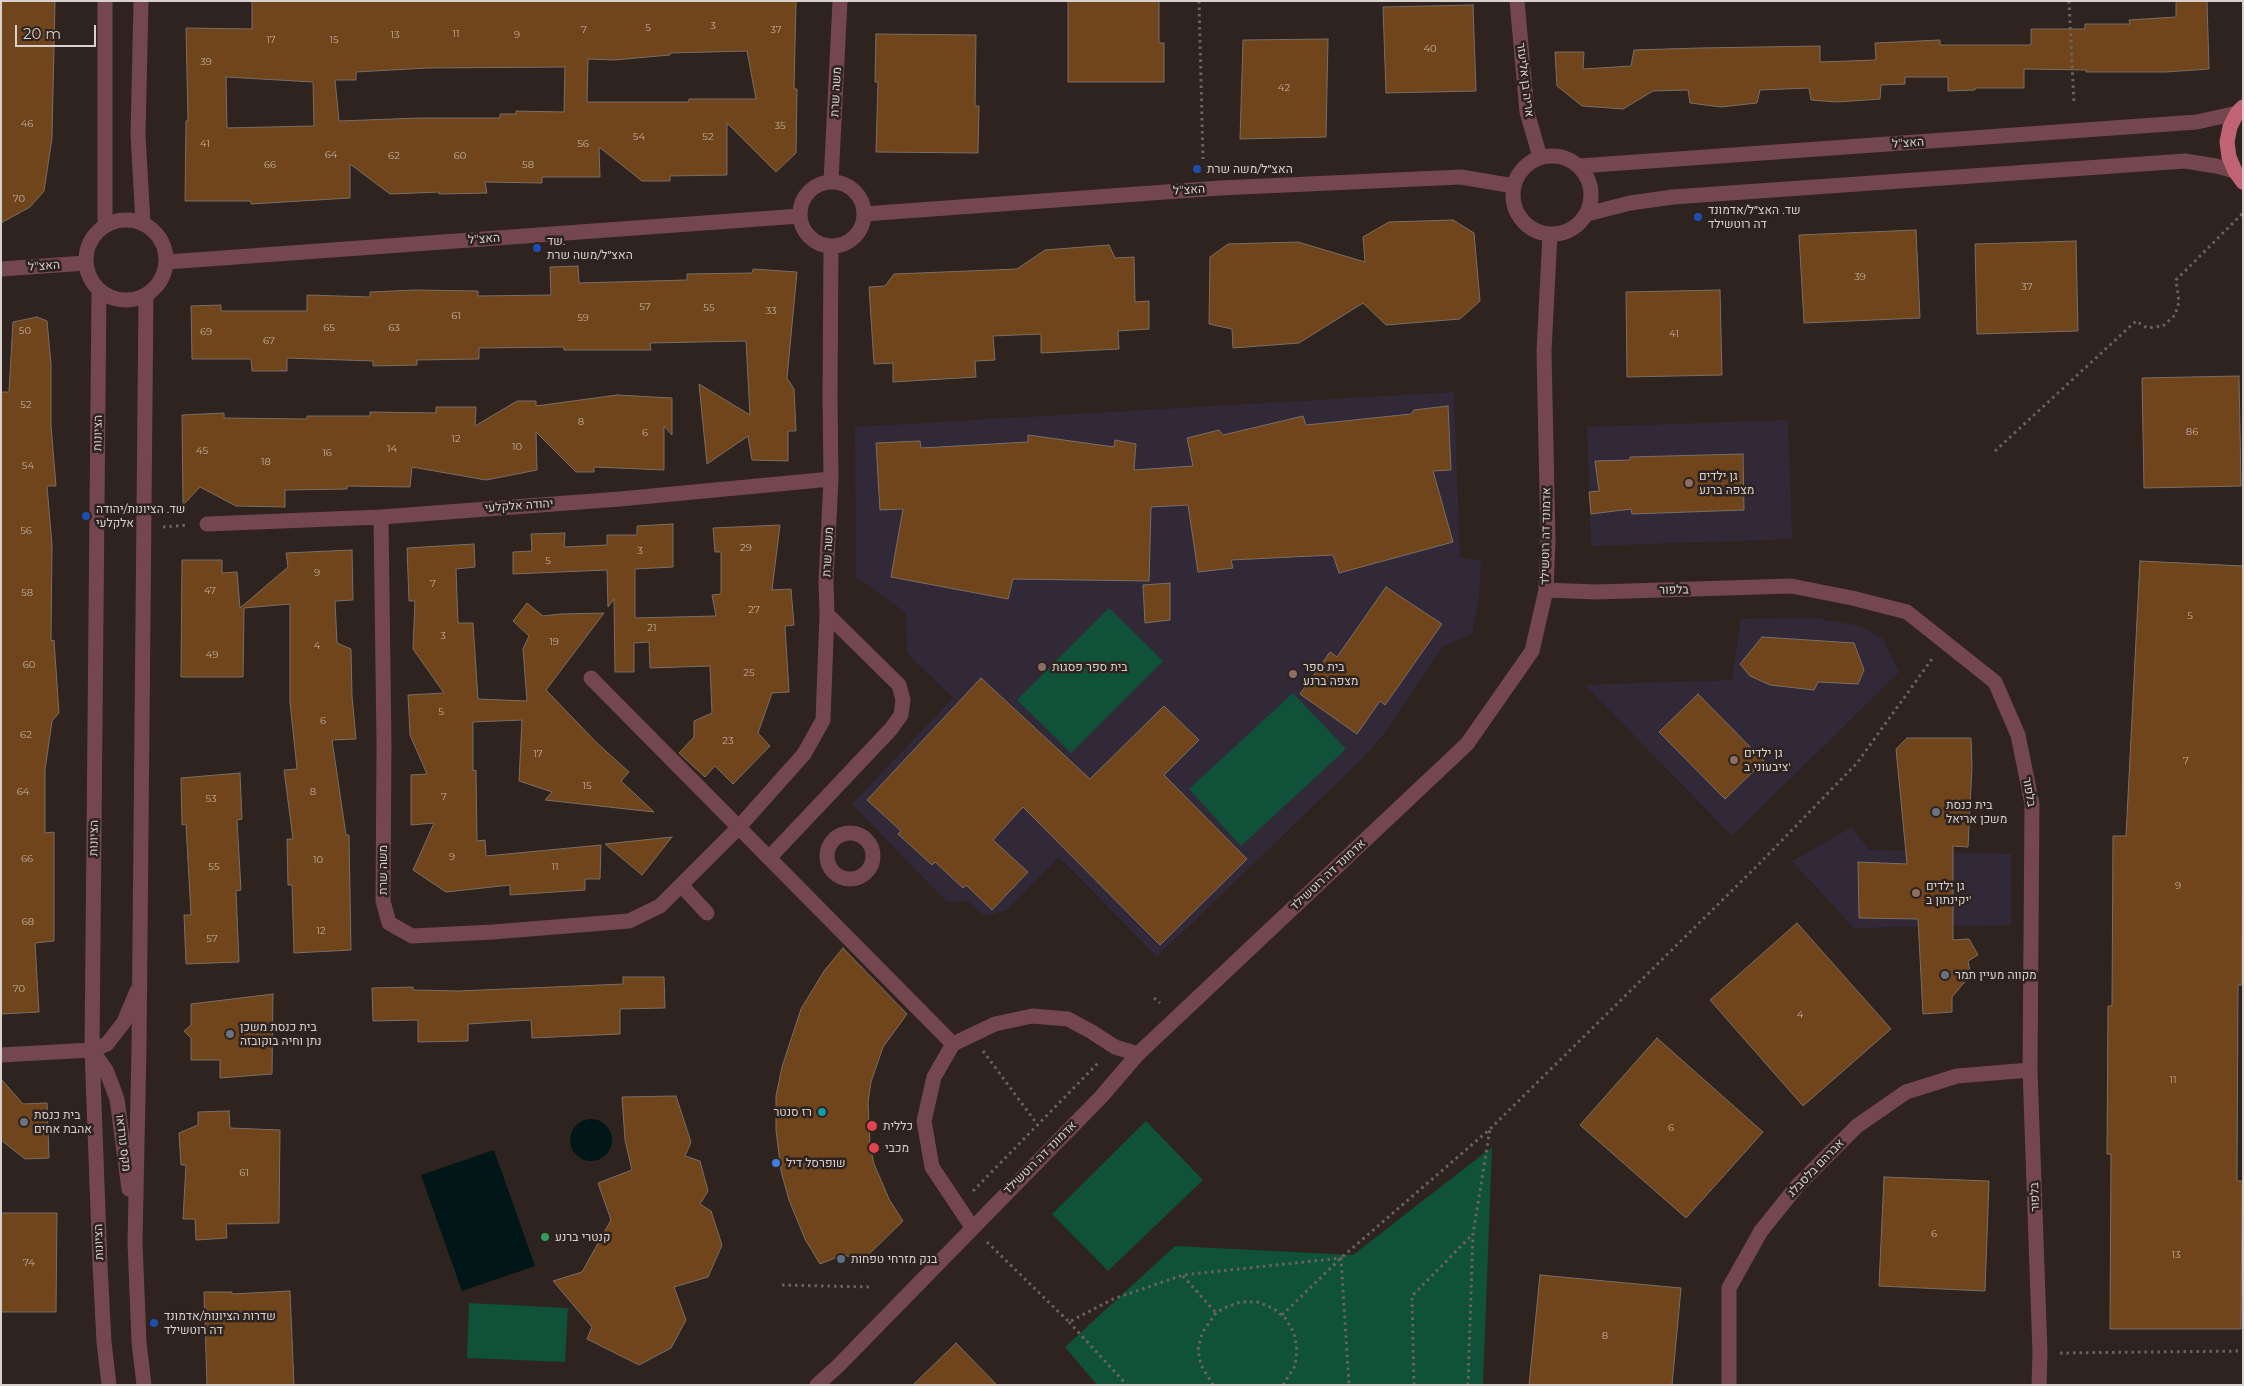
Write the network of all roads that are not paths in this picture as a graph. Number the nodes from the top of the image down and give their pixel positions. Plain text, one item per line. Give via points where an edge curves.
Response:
1 (105, 1) edge
2 (141, 1) edge
3 (840, 1) edge
4 (1517, 1) edge
5 (2240, 110) edge
6 (1540, 157) junction
7 (1579, 166) junction
8 (2239, 177) edge
9 (831, 182) junction
10 (1514, 186) junction
11 (864, 214) junction
12 (1586, 214) junction
13 (800, 216) junction
14 (144, 223) junction
15 (105, 225) junction
16 (1550, 234) junction
17 (831, 246) junction
18 (167, 262) junction
19 (86, 263) junction
20 (1, 269) edge
21 (100, 290) junction
22 (146, 295) junction
23 (831, 479) junction
24 (381, 516) junction
25 (207, 524) dead end
26 (1546, 590) junction
27 (827, 614) junction
28 (591, 678) dead end
29 (738, 827) junction
30 (769, 858) junction
31 (682, 886) junction
32 (707, 913) dead end
33 (140, 982) junction
34 (953, 1044) junction
35 (92, 1050) junction
36 (1138, 1054) junction
37 (1, 1055) edge
38 (2030, 1070) junction
39 (972, 1227) junction
40 (135, 1242) junction
41 (109, 1385) edge
42 (144, 1385) edge
43 (817, 1385) edge
44 (1730, 1385) edge
45 (2039, 1385) edge

1 - 15 street
2 - 14 street via 138,135
3 - 9 street, משה שרת
4 - 6 street, אריה בן אליעזר via 1527,112
5 - 7 street, האצ"ל via 2196,122
5 - 8 main road via 2230,127 2227,142 2229,157
6 - 7 street via 1560,156
6 - 10 street via 1524,168
7 - 12 street via 1589,181 1591,192
8 - 12 street via 2216,166 2185,161 1673,197
9 - 11 street via 848,186 863,206
9 - 13 street via 809,193
10 - 11 street, האצ"ל via 1460,177 1220,188
10 - 16 street via 1513,202 1526,225 1537,232
11 - 17 street via 863,223 854,237
12 - 16 street via 1572,229
13 - 17 street via 807,234
13 - 18 street, האצ"ל
14 - 15 street via 118,220
14 - 18 street via 162,239
15 - 19 street via 91,242
16 - 26 street, אדמונד דה רוטשילד via 1544,351
17 - 23 street, משה שרת
18 - 22 street via 157,286
19 - 20 street, האצ"ל
19 - 21 street via 93,282
21 - 22 street via 122,300
21 - 35 street, הציונות
22 - 33 street
23 - 24 street, יהודה אלקלעי
23 - 27 street, משה שרת
24 - 25 street, יהודה אלקלעי
24 - 31 street, משה שרת via 383,900 389,923 412,936 629,921 660,906
26 - 36 street, אדמונד דה רוטשילד via 1532,651 1467,744
26 - 38 street, בלפור via 1596,592 1791,586 1907,612 1995,682 2018,735 2032,804
27 - 29 street, משה שרת via 823,720 804,754
27 - 30 street via 899,685 903,700 901,715
28 - 29 street
29 - 30 street
29 - 31 street, משה שרת
30 - 34 street
31 - 32 street
33 - 35 street via 116,1034 106,1044
33 - 40 street
34 - 36 street via 995,1024 1032,1016 1068,1019 1115,1047
34 - 39 street via 934,1077 924,1121 932,1167
35 - 37 street
35 - 40 street, מקס נורדאו via 106,1070 117,1099
35 - 41 street, הציונות via 100,1266
36 - 39 street, אדמונד דה רוטשילד via 1101,1097
38 - 44 street, אברהם בלסבלג via 1957,1076 1906,1092 1857,1126 1798,1185 1761,1231 1729,1288
38 - 45 street, בלפור
39 - 43 street, אדמונד דה רוטשילד
40 - 42 street

